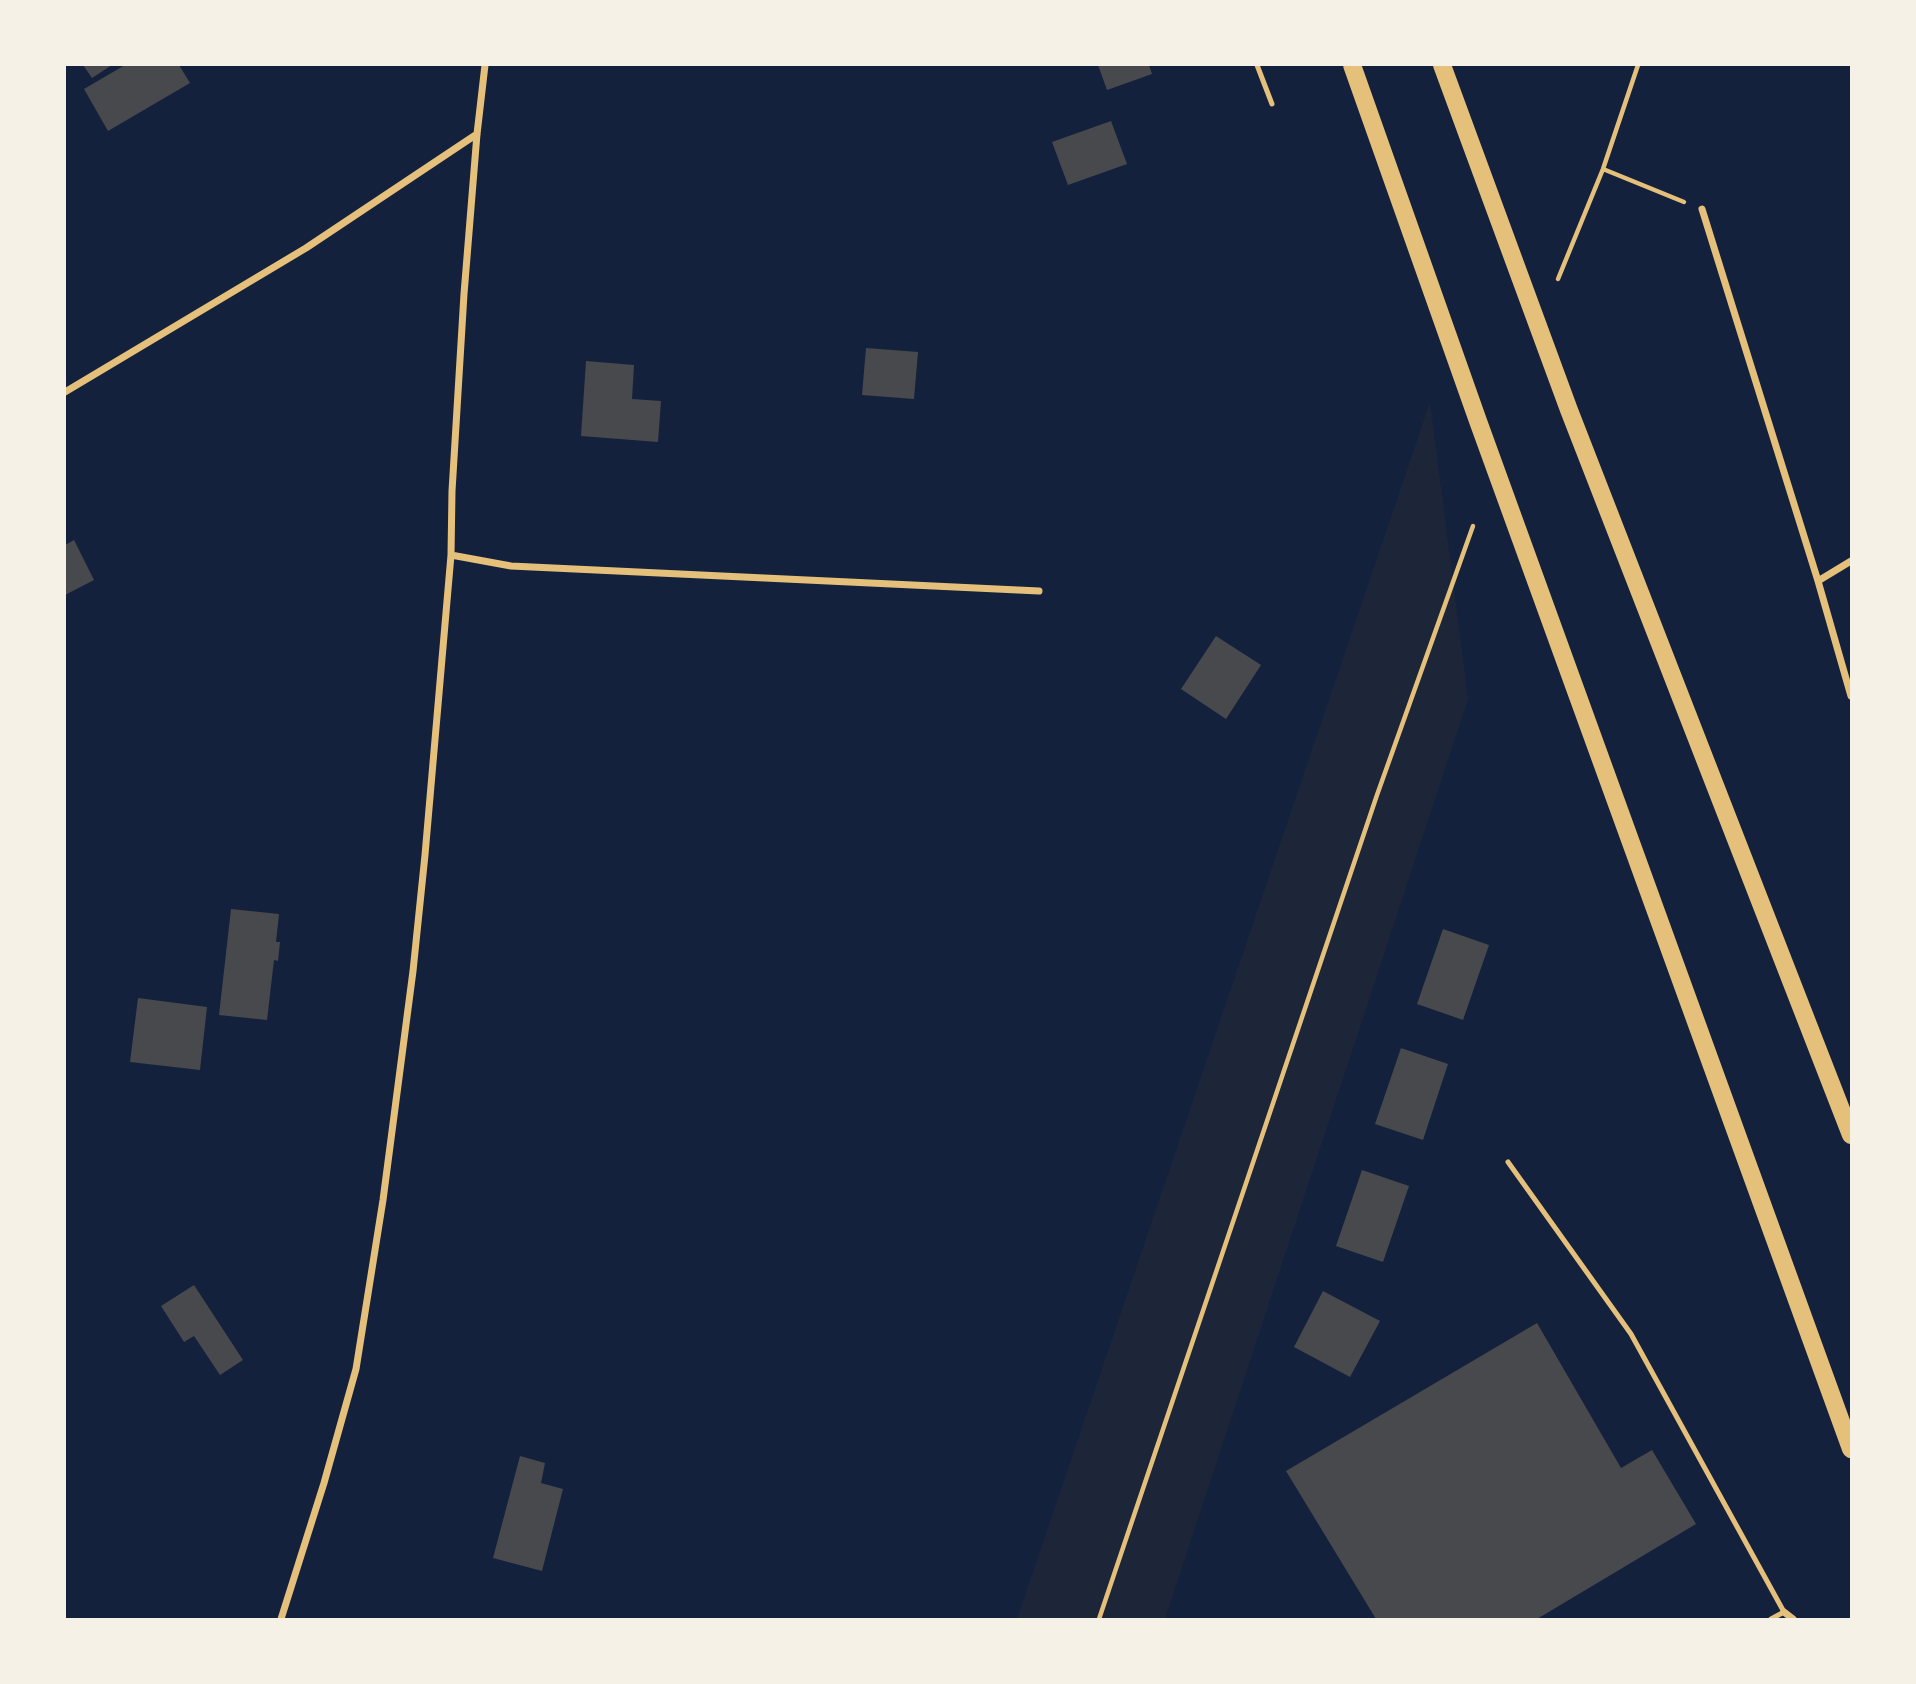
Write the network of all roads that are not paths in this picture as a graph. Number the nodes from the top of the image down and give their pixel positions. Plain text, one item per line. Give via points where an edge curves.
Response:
1 (485, 65) edge
2 (1257, 65) edge
3 (1352, 65) edge
4 (1442, 65) edge
5 (1272, 104) dead end
6 (477, 134) junction
7 (1702, 209) road end
8 (65, 392) edge
9 (451, 555) junction
10 (1851, 561) edge
11 (1818, 581) junction
12 (1039, 591) dead end
13 (1851, 696) edge
14 (1851, 1135) edge
15 (1508, 1162) dead end
16 (1851, 1449) edge
17 (1784, 1612) junction
18 (281, 1619) edge
19 (1770, 1619) edge
20 (1793, 1619) edge

1 - 6 street
2 - 5 lane
3 - 16 main road
4 - 14 main road via 1574,423
6 - 8 street via 306,248
6 - 9 street
7 - 11 street
9 - 12 street via 511,566
9 - 18 street via 413,971 378,1234 356,1368
10 - 11 street
11 - 13 street
15 - 17 lane via 1631,1334
17 - 19 lane
17 - 20 street

